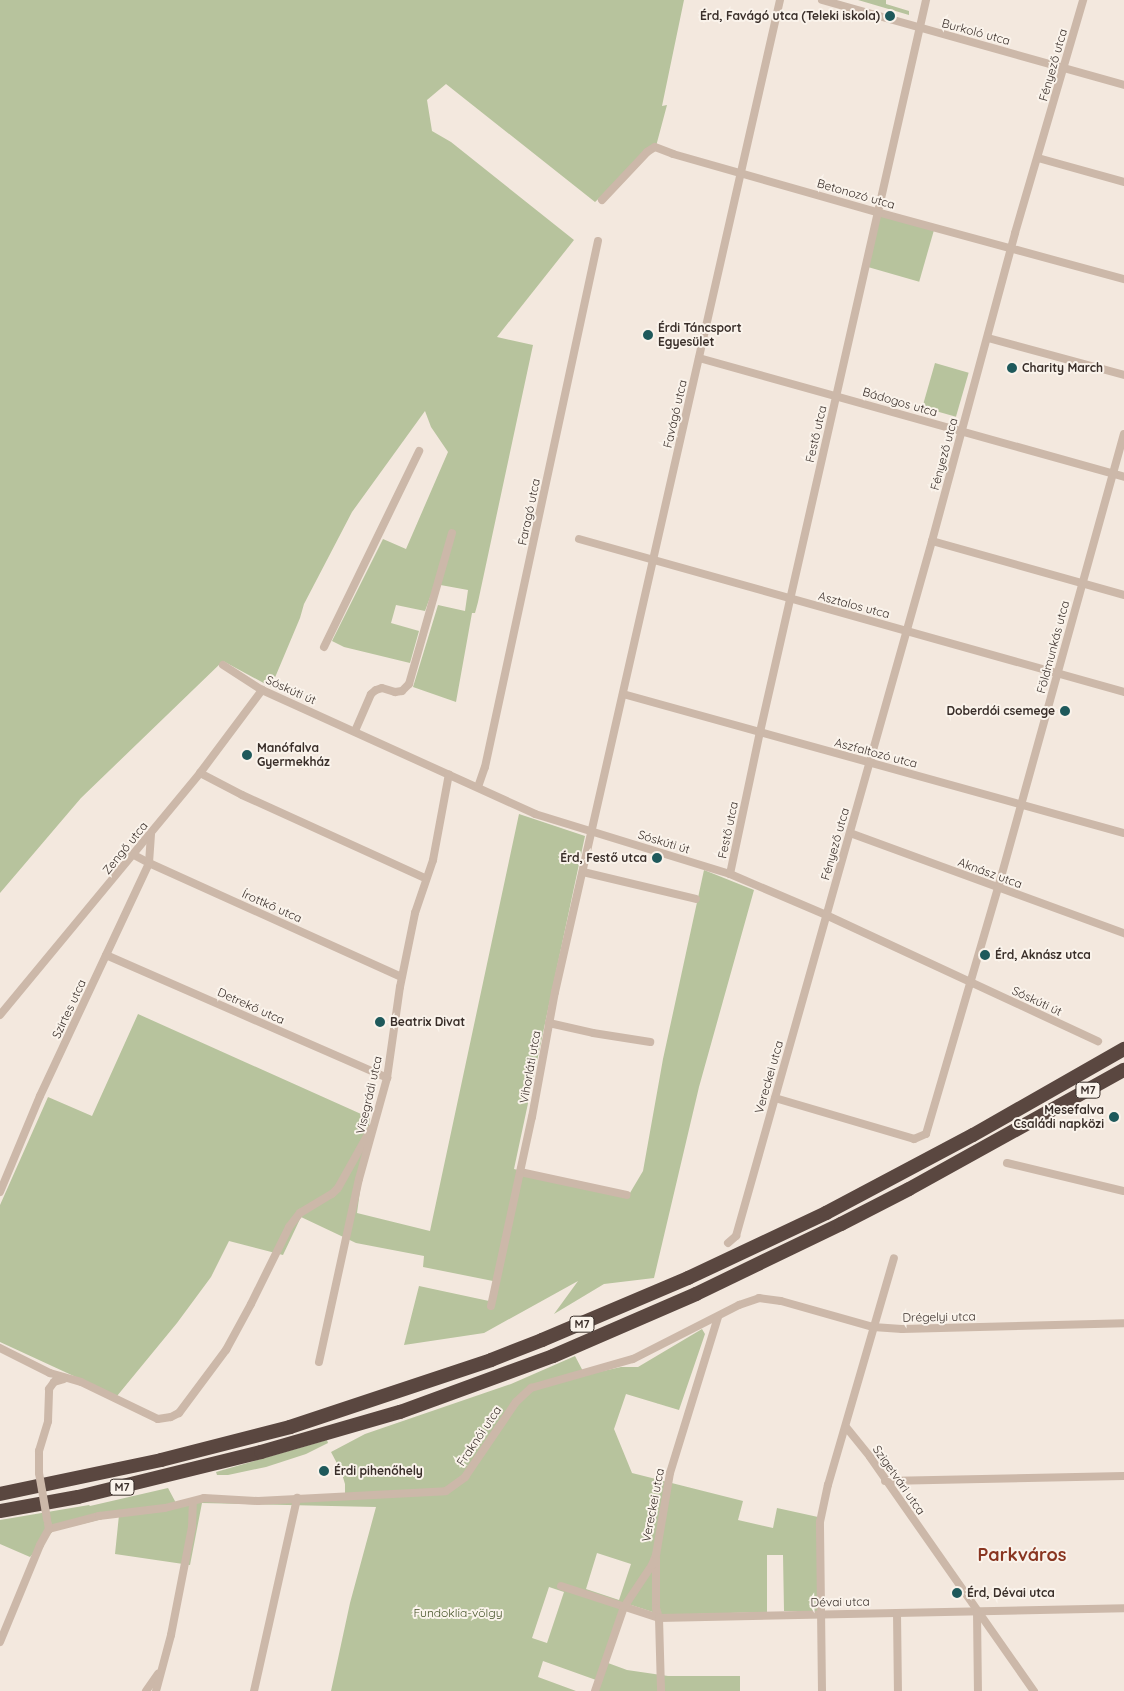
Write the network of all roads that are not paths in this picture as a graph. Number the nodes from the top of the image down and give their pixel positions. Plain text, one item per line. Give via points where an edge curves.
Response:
1 (780, 0) edge
2 (822, 0) edge
3 (926, 0) edge
4 (1083, 0) edge
5 (919, 28) junction
6 (1064, 68) junction
7 (1124, 86) edge
8 (1038, 158) junction
9 (741, 172) junction
10 (1124, 182) edge
11 (602, 200) dead end
12 (877, 212) junction
13 (598, 240) dead end
14 (1012, 249) junction
15 (1124, 279) edge
16 (988, 338) junction
17 (699, 358) junction
18 (1124, 375) edge
19 (836, 396) junction
20 (961, 431) junction
21 (1124, 434) edge
22 (419, 452) dead end
23 (1112, 474) junction
24 (1124, 477) edge
25 (452, 533) dead end
26 (579, 539) dead end
27 (932, 541) junction
28 (654, 559) junction
29 (1082, 583) junction
30 (1124, 595) edge
31 (790, 600) junction
32 (907, 631) junction
33 (324, 647) dead end
34 (223, 665) dead end
35 (1058, 674) junction
36 (262, 690) junction
37 (1124, 692) edge
38 (623, 694) junction
39 (355, 730) junction
40 (760, 732) junction
41 (869, 762) junction
42 (200, 773) junction
43 (449, 774) junction
44 (478, 787) junction
45 (1021, 804) junction
46 (591, 832) junction
47 (850, 833) junction
48 (1124, 833) edge
49 (150, 834) junction
50 (134, 855) junction
51 (149, 863) junction
52 (583, 872) junction
53 (730, 874) junction
54 (426, 878) junction
55 (998, 888) junction
56 (696, 899) dead end
57 (826, 915) junction
58 (1124, 933) edge
59 (106, 955) junction
60 (402, 977) junction
61 (971, 982) junction
62 (0, 1015) edge
63 (549, 1023) junction
64 (650, 1042) dead end
65 (1098, 1042) dead end
66 (1124, 1049) edge
67 (1124, 1070) edge
68 (387, 1078) junction
69 (775, 1098) junction
70 (374, 1126) junction
71 (1007, 1162) dead end
72 (520, 1172) junction
73 (1124, 1191) edge
74 (0, 1192) edge
75 (627, 1195) dead end
76 (728, 1243) dead end
77 (894, 1258) dead end
78 (759, 1298) joint
79 (491, 1306) dead end
80 (718, 1317) junction
81 (1124, 1323) edge
82 (873, 1327) junction
83 (0, 1348) edge
84 (319, 1362) dead end
85 (41, 1368) junction
86 (66, 1378) junction
87 (49, 1389) junction
88 (846, 1428) junction
89 (1124, 1476) edge
90 (885, 1481) junction
91 (0, 1494) edge
92 (297, 1498) junction
93 (192, 1502) junction
94 (0, 1511) edge
95 (49, 1529) junction
96 (656, 1555) junction
97 (561, 1586) dead end
98 (624, 1606) junction
99 (1124, 1608) edge
100 (978, 1612) junction
101 (897, 1613) junction
102 (820, 1614) junction
103 (659, 1618) junction
104 (0, 1642) edge
105 (160, 1670) junction
106 (146, 1691) edge
107 (156, 1691) edge
108 (254, 1691) edge
109 (595, 1691) edge
110 (661, 1691) edge
111 (822, 1691) edge
112 (898, 1691) edge
113 (978, 1691) edge
114 (1034, 1691) edge

1 - 9 street, Favágó utca
2 - 5 street, Burkoló utca
3 - 5 street, Festő utca
4 - 6 street, Fényező utca
5 - 6 street, Burkoló utca
5 - 12 street, Festő utca
6 - 7 street, Burkoló utca
6 - 8 street, Fényező utca
8 - 10 street
8 - 14 street, Fényező utca
9 - 11 street, Betonozó utca via 655,147
9 - 12 street, Betonozó utca
9 - 17 street, Favágó utca
12 - 14 street, Betonozó utca
12 - 19 street, Festő utca
13 - 44 street, Faragó utca via 485,767
14 - 15 street, Betonozó utca
14 - 16 street, Fényező utca
16 - 18 street
16 - 20 street, Fényező utca
17 - 19 street, Bádogos utca
17 - 28 street, Favágó utca
19 - 20 street, Bádogos utca
19 - 31 street, Festő utca
20 - 23 street, Bádogos utca
20 - 27 street, Fényező utca
21 - 23 street, Földmunkás utca
22 - 33 street
23 - 24 street, Bádogos utca
23 - 29 street, Földmunkás utca
25 - 39 street via 409,684 402,691 382,688 371,694
26 - 28 street, Asztalos utca
27 - 29 street
27 - 32 street, Fényező utca
28 - 31 street, Asztalos utca
28 - 38 street, Favágó utca
29 - 30 street
29 - 35 street, Földmunkás utca
31 - 32 street, Asztalos utca
31 - 40 street, Festő utca
32 - 35 street, Asztalos utca
32 - 41 street, Fényező utca
34 - 36 street, Sóskúti út
35 - 37 street, Asztalos utca
35 - 45 street, Földmunkás utca
36 - 39 street, Sóskúti út
36 - 42 street, Zengő utca
38 - 40 street, Aszfaltozó utca
38 - 46 street, Favágó utca
39 - 43 street, Sóskúti út
40 - 41 street, Aszfaltozó utca
40 - 53 street, Festő utca
41 - 45 street, Aszfaltozó utca
41 - 47 street, Fényező utca
42 - 49 street, Zengő utca
42 - 54 street
43 - 44 street, Sóskúti út
43 - 54 street, Visegrádi utca via 433,860
44 - 46 street, Sóskúti út via 535,814
45 - 48 street, Aszfaltozó utca
45 - 55 street, Földmunkás utca
46 - 52 street, Vihorláti utca
46 - 53 street, Sóskúti út
47 - 55 street, Aknász utca
47 - 57 street, Fényező utca
49 - 50 street, Zengő utca
49 - 51 street, Szirtes utca
50 - 51 street, Írottkő utca
50 - 62 street, Zengő utca
51 - 59 street, Szirtes utca
51 - 60 street, Írottkő utca
52 - 56 street
52 - 63 street, Vihorláti utca
53 - 57 street, Sóskúti út
54 - 60 street, Visegrádi utca
55 - 58 street, Aknász utca
55 - 61 street, Földmunkás utca
57 - 61 street, Sóskúti út
57 - 69 street, Vereckei utca
59 - 68 street, Detrekő utca
59 - 74 street, Szirtes utca via 40,1096
60 - 68 street, Visegrádi utca
61 - 65 street, Sóskúti út
61 - 69 street via 926,1134 914,1139
63 - 64 street
63 - 72 street, Vihorláti utca
66 - 91 highway, M7 via 973,1135 826,1212 688,1278 542,1340 290,1426 161,1460
67 - 94 highway, M7 via 918,1185 696,1294 553,1356 400,1412 262,1452 78,1497
68 - 70 street, Visegrádi utca
69 - 76 street, Vereckei utca via 736,1236
70 - 84 street, Visegrádi utca via 359,1179
70 - 86 street via 338,1188 300,1213 289,1228 226,1350 179,1413 158,1419
71 - 73 street
72 - 75 street
72 - 79 street, Vihorláti utca
77 - 82 street
78 - 80 street, Fraknói utca
78 - 82 street, Drégelyi utca via 781,1301
80 - 92 street, Fraknói utca via 633,1359 531,1388 516,1402 456,1486 446,1490
80 - 96 street, Vereckei utca via 670,1473
81 - 82 street, Drégelyi utca via 902,1330
82 - 88 street
83 - 85 street
85 - 86 street
85 - 87 street
86 - 87 street via 54,1382
87 - 95 street, bridge via 48,1421 37,1461
88 - 90 street, Szigetvári utca
88 - 102 street via 820,1522
89 - 90 street
90 - 100 street, Szigetvári utca
92 - 93 street, Fraknói utca via 258,1501 204,1498
92 - 108 street
93 - 95 street, Fraknói utca via 99,1516
93 - 105 street via 187,1556 171,1635
95 - 104 street
96 - 98 street, Vereckei utca
96 - 103 street via 656,1608
97 - 98 street, Dévai utca
98 - 103 street, Dévai utca
98 - 109 street, Vereckei utca
99 - 100 street, Dévai utca
100 - 101 street, Dévai utca
100 - 113 street
100 - 114 street, Szigetvári utca
101 - 102 street, Dévai utca
101 - 112 street
102 - 103 street, Dévai utca
102 - 111 street
103 - 110 street
105 - 106 street
105 - 107 street

